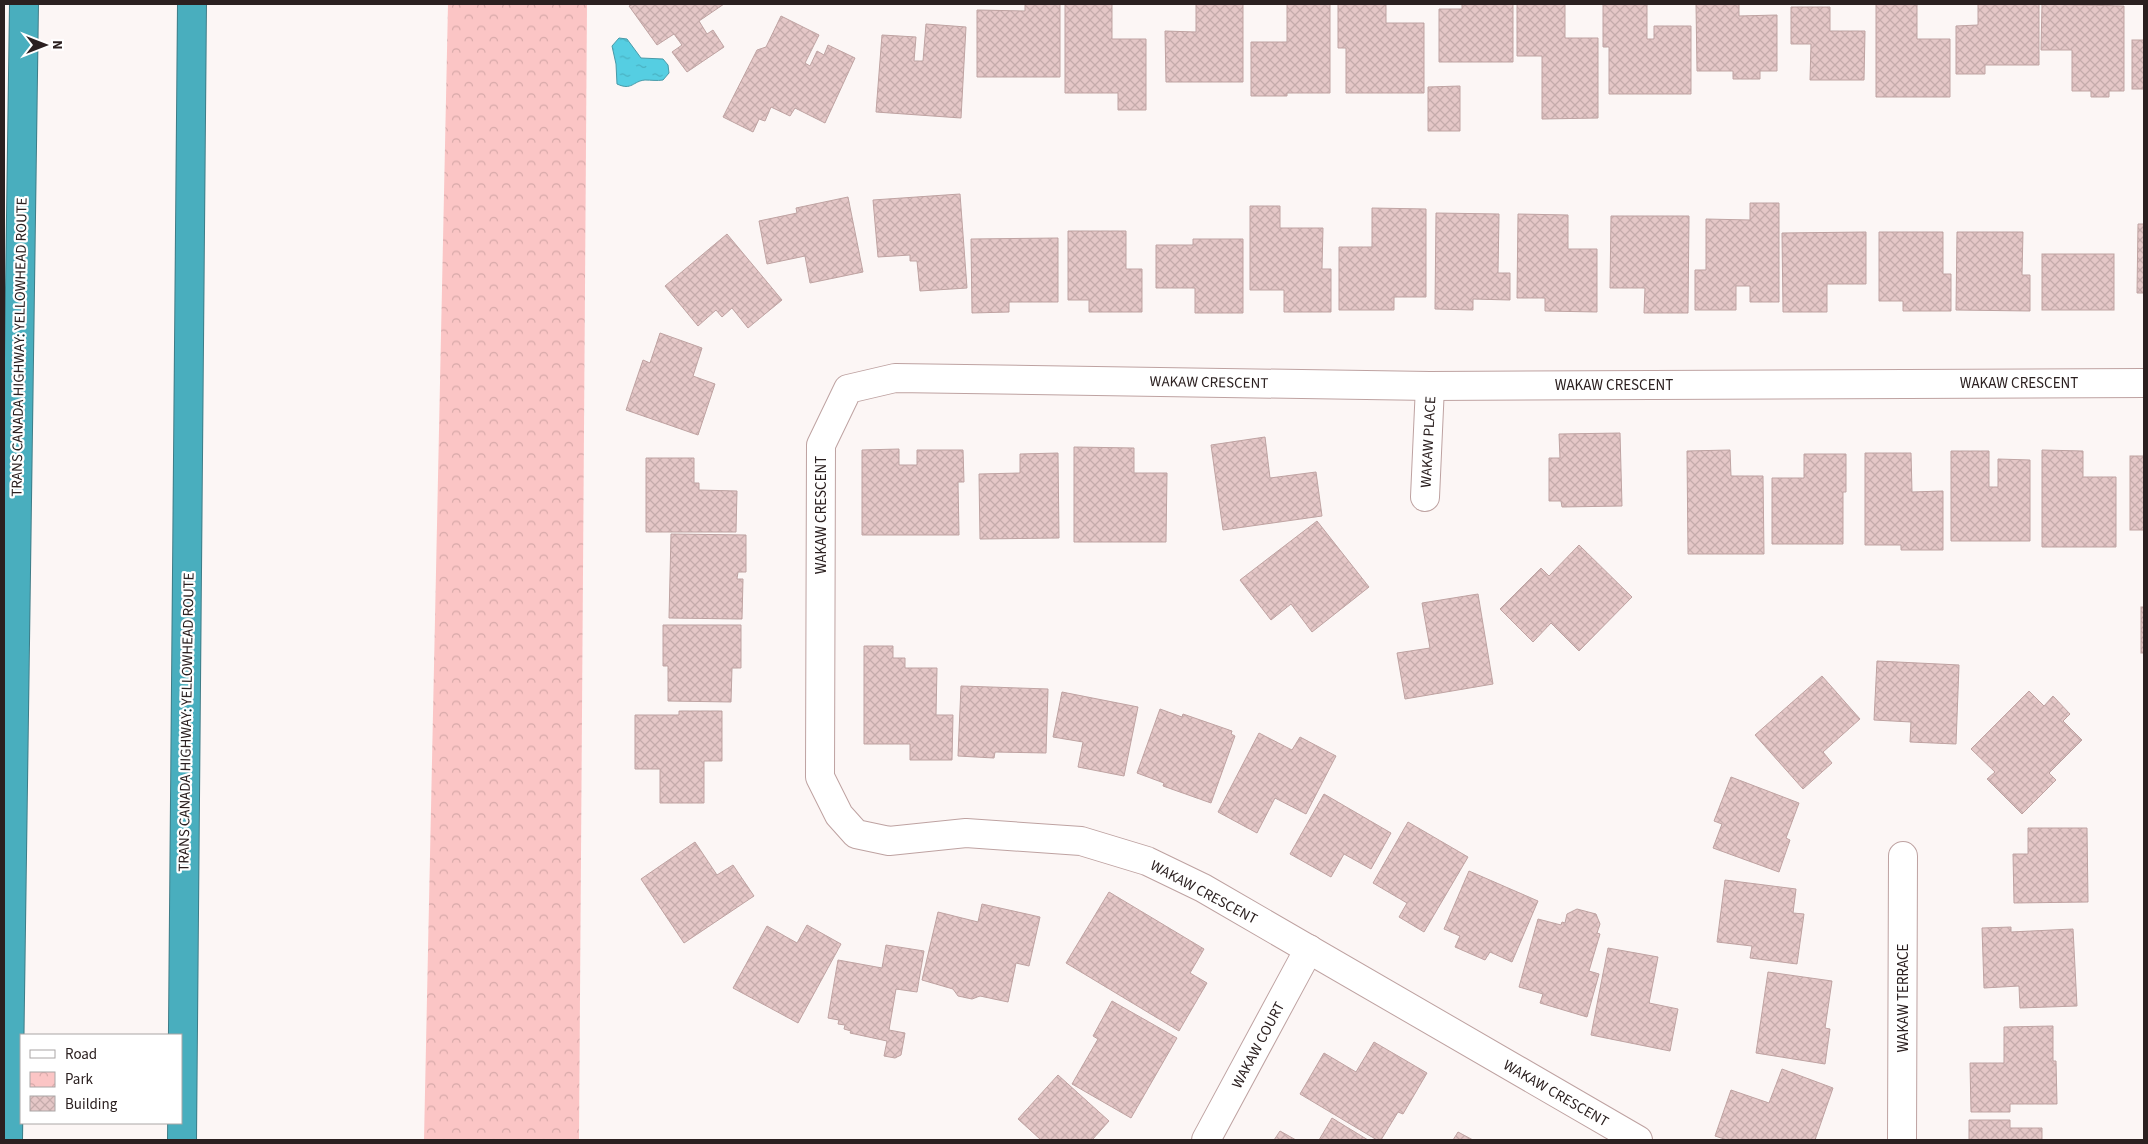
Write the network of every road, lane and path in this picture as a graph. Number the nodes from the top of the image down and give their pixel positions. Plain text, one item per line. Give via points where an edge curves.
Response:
1 (24, 4) edge
2 (192, 4) edge
3 (2144, 383) edge
4 (1430, 386) junction
5 (1426, 497) dead end
6 (1903, 856) dead end
7 (1310, 950) junction
8 (8, 1140) edge
9 (182, 1140) edge
10 (1206, 1140) edge
11 (1638, 1140) edge
12 (1902, 1140) edge

1 - 8 highway, TRANS CANADA HIGHWAY: YELLOWHEAD ROUTE
2 - 9 highway, TRANS CANADA HIGHWAY: YELLOWHEAD ROUTE
3 - 4 street, WAKAW CRESCENT
4 - 5 street, WAKAW PLACE
4 - 7 street, WAKAW CRESCENT via 895,378 848,389 821,445 820,777 839,815 856,834 889,841 966,833 1081,841 1147,861 1203,888
6 - 12 street, WAKAW TERRACE
7 - 10 street, WAKAW COURT
7 - 11 street, WAKAW CRESCENT

